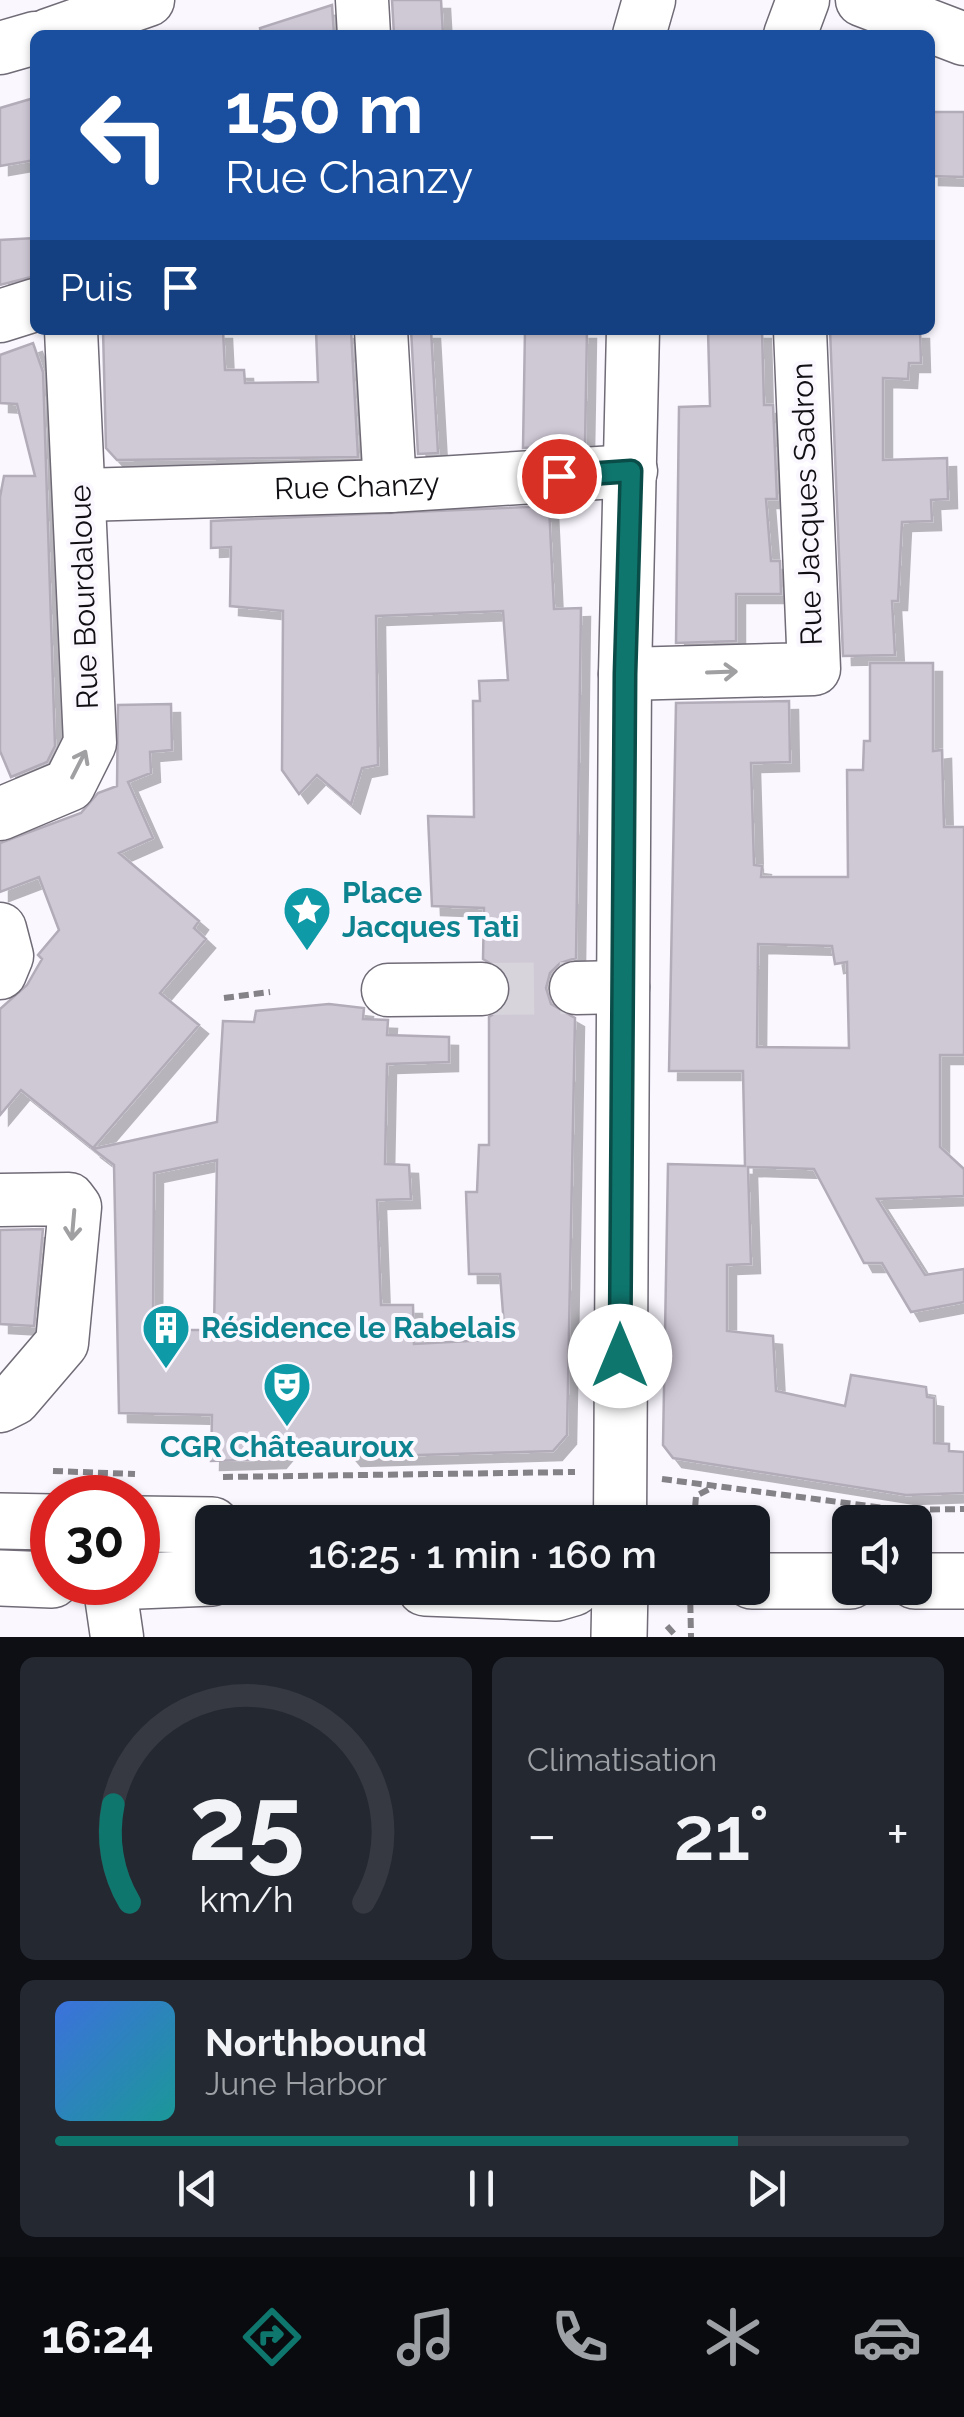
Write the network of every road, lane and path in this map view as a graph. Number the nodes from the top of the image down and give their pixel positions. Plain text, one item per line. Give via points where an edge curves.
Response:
1 (362, 0) edge
2 (649, 0) edge
3 (802, 0) edge
4 (862, 0) edge
5 (124, 4) edge
6 (63, 30) edge
7 (364, 30) edge
8 (640, 30) edge
9 (792, 30) edge
10 (964, 38) edge
11 (30, 40) edge
12 (0, 48) edge
13 (30, 307) edge
14 (0, 316) edge
15 (71, 335) edge
16 (381, 335) edge
17 (633, 335) edge
18 (800, 335) edge
19 (631, 471) junction
20 (390, 486) junction
21 (82, 495) junction
22 (625, 674) junction
23 (0, 814) edge
24 (0, 929) edge
25 (0, 972) edge
26 (482, 989) tunnel mouth
27 (388, 990) dead end
28 (270, 992) dead end
29 (224, 998) dead end
30 (0, 1200) edge
31 (0, 1406) edge
32 (38, 1471) dead end
33 (53, 1475) edge
34 (716, 1485) dead end
35 (215, 1493) edge
36 (160, 1498) edge
37 (619, 1505) edge
38 (695, 1505) edge
39 (0, 1522) edge
40 (30, 1522) edge
41 (0, 1578) edge
42 (195, 1578) edge
43 (30, 1579) edge
44 (160, 1579) edge
45 (770, 1580) edge
46 (832, 1581) edge
47 (932, 1581) edge
48 (964, 1581) edge
49 (112, 1605) edge
50 (620, 1605) edge
51 (690, 1605) edge
52 (117, 1637) edge
53 (619, 1637) edge
54 (690, 1637) edge

1 - 7 street
2 - 8 street
3 - 9 street
4 - 10 street
5 - 6 street
11 - 12 street
13 - 14 street
15 - 21 street, Rue Bourdaloue
16 - 20 street
17 - 19 street
22 -> 18 street, Rue Jacques Sadron via 814,669
19 - 20 street, Rue Chanzy
19 - 22 street
20 - 21 street, Rue Chanzy
23 -> 21 street, Rue Bourdaloue via 68,785 90,743
22 - 37 street via 599,988
24 - 25 street via 7,956
26 - 27 street
28 - 29 path
30 -> 31 street via 59,1197 75,1207 62,1344
32 - 33 path
34 - 38 path via 696,1496
35 - 36 main road
39 - 40 main road
41 - 43 main road
42 - 44 main road
45 - 46 main road
47 - 48 main road
49 - 52 street
50 - 53 main road
51 - 54 path

